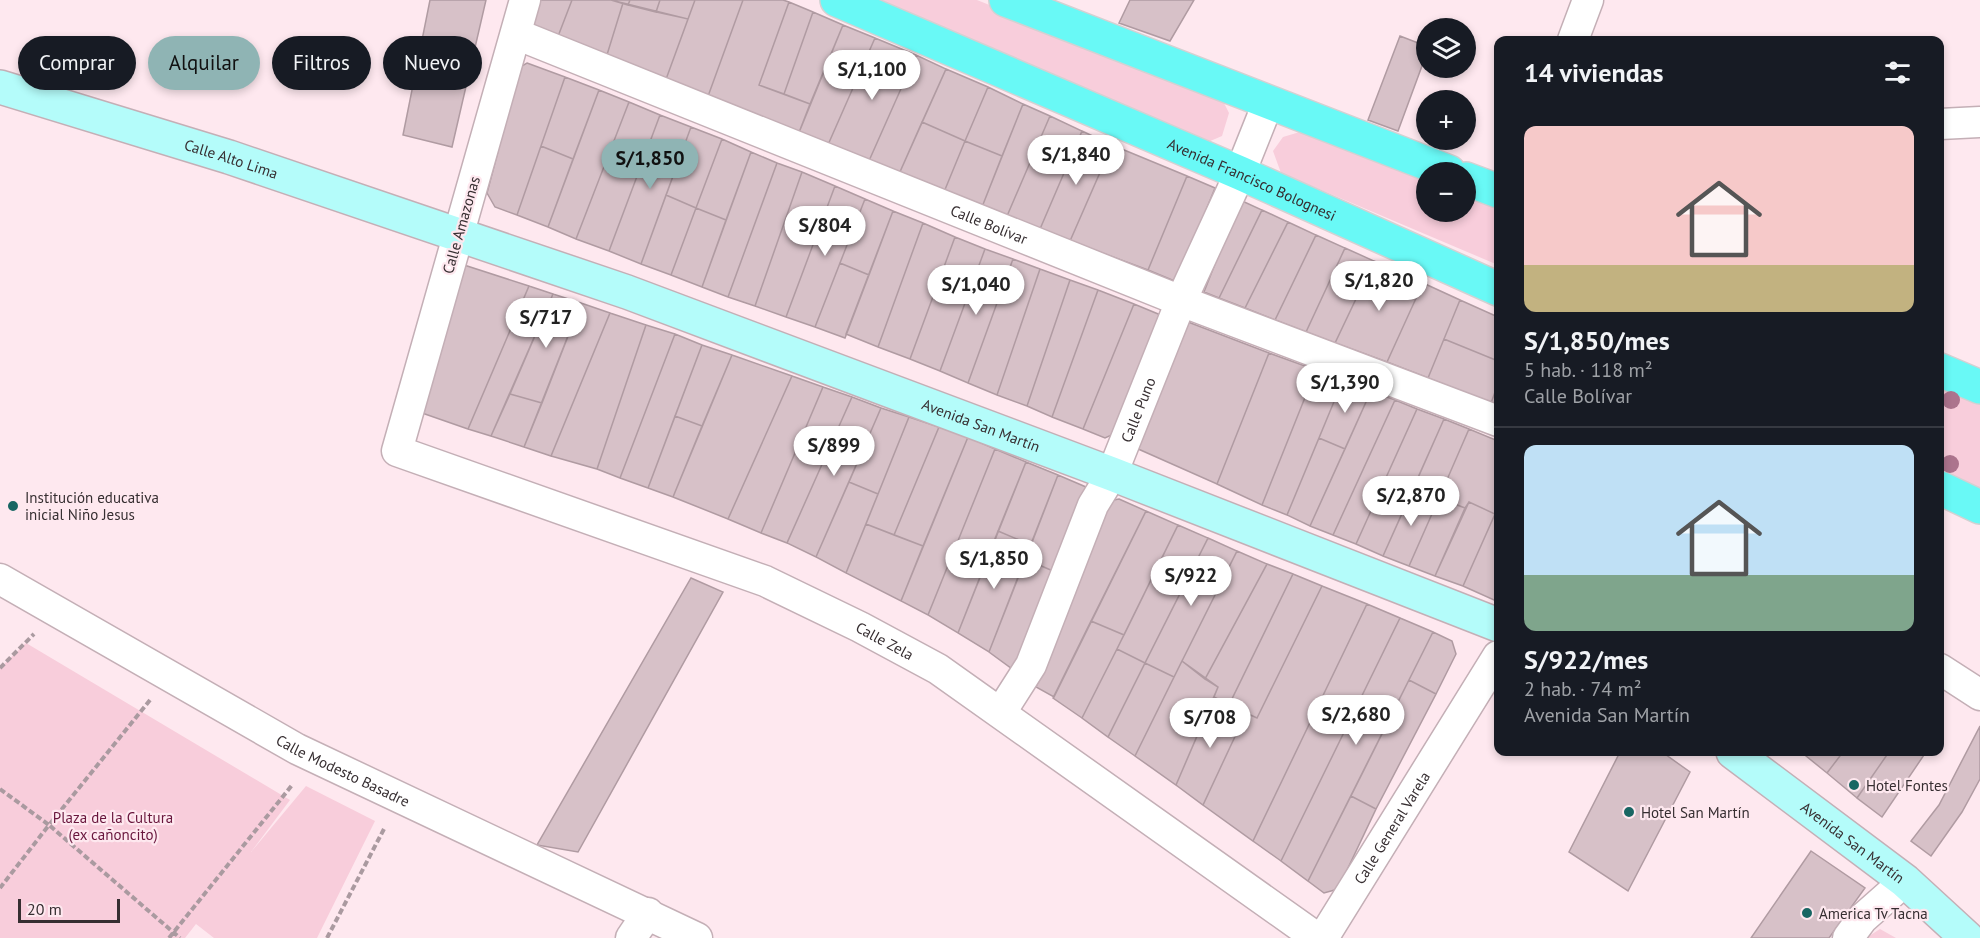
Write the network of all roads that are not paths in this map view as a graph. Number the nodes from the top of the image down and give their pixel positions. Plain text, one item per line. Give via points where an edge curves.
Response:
1 (525, 0) edge
2 (837, 0) edge
3 (1006, 0) edge
4 (1588, 0) edge
5 (516, 34) junction
6 (1574, 36) edge
7 (0, 87) edge
8 (1268, 103) junction
9 (1980, 122) edge
10 (1944, 124) edge
11 (1423, 162) edge
12 (1240, 173) junction
13 (1476, 183) edge
14 (1494, 190) edge
15 (459, 235) junction
16 (1494, 287) edge
17 (1181, 301) junction
18 (1944, 372) edge
19 (1980, 387) edge
20 (1494, 419) edge
21 (397, 451) joint
22 (1112, 474) junction
23 (1944, 490) edge
24 (1980, 507) edge
25 (0, 579) edge
26 (1494, 623) edge
27 (1494, 662) edge
28 (1944, 672) edge
29 (1980, 695) edge
30 (1001, 712) junction
31 (1738, 756) edge
32 (1905, 881) junction
33 (648, 913) junction
34 (631, 938) edge
35 (697, 938) edge
36 (1317, 938) edge
37 (1323, 938) edge
38 (1848, 938) edge
39 (1967, 938) edge

1 - 5 street, Calle Amazonas
2 - 12 main road, Avenida Francisco Bolognesi
3 - 8 main road
4 - 6 street
5 - 15 street, Calle Amazonas
5 - 17 street, Calle Bolívar
7 - 15 street, Calle Alto Lima via 229,157
8 - 11 main road
8 - 12 street, Calle Puno
9 - 10 street
12 - 16 main road, Avenida Francisco Bolognesi
12 - 17 street, Calle Puno
13 - 14 main road
15 - 21 street, Calle Amazonas
15 - 22 street, Avenida San Martín via 627,292
17 - 20 street, Calle Bolívar
17 - 22 street, Calle Puno
18 - 19 main road
21 - 30 street, Calle Zela via 765,581 939,669
22 - 26 street, Avenida San Martín
22 - 30 street, Calle Puno via 1093,505 1031,665
23 - 24 main road
25 - 33 street, Calle Modesto Basadre via 297,749
27 - 37 street, Calle General Varela
28 - 29 street
30 - 36 street, Calle Zela
31 - 32 street, Avenida San Martín
32 - 38 street via 1862,919
32 - 39 street, Avenida San Martín
33 - 34 street
33 - 35 street, Calle Modesto Basadre

